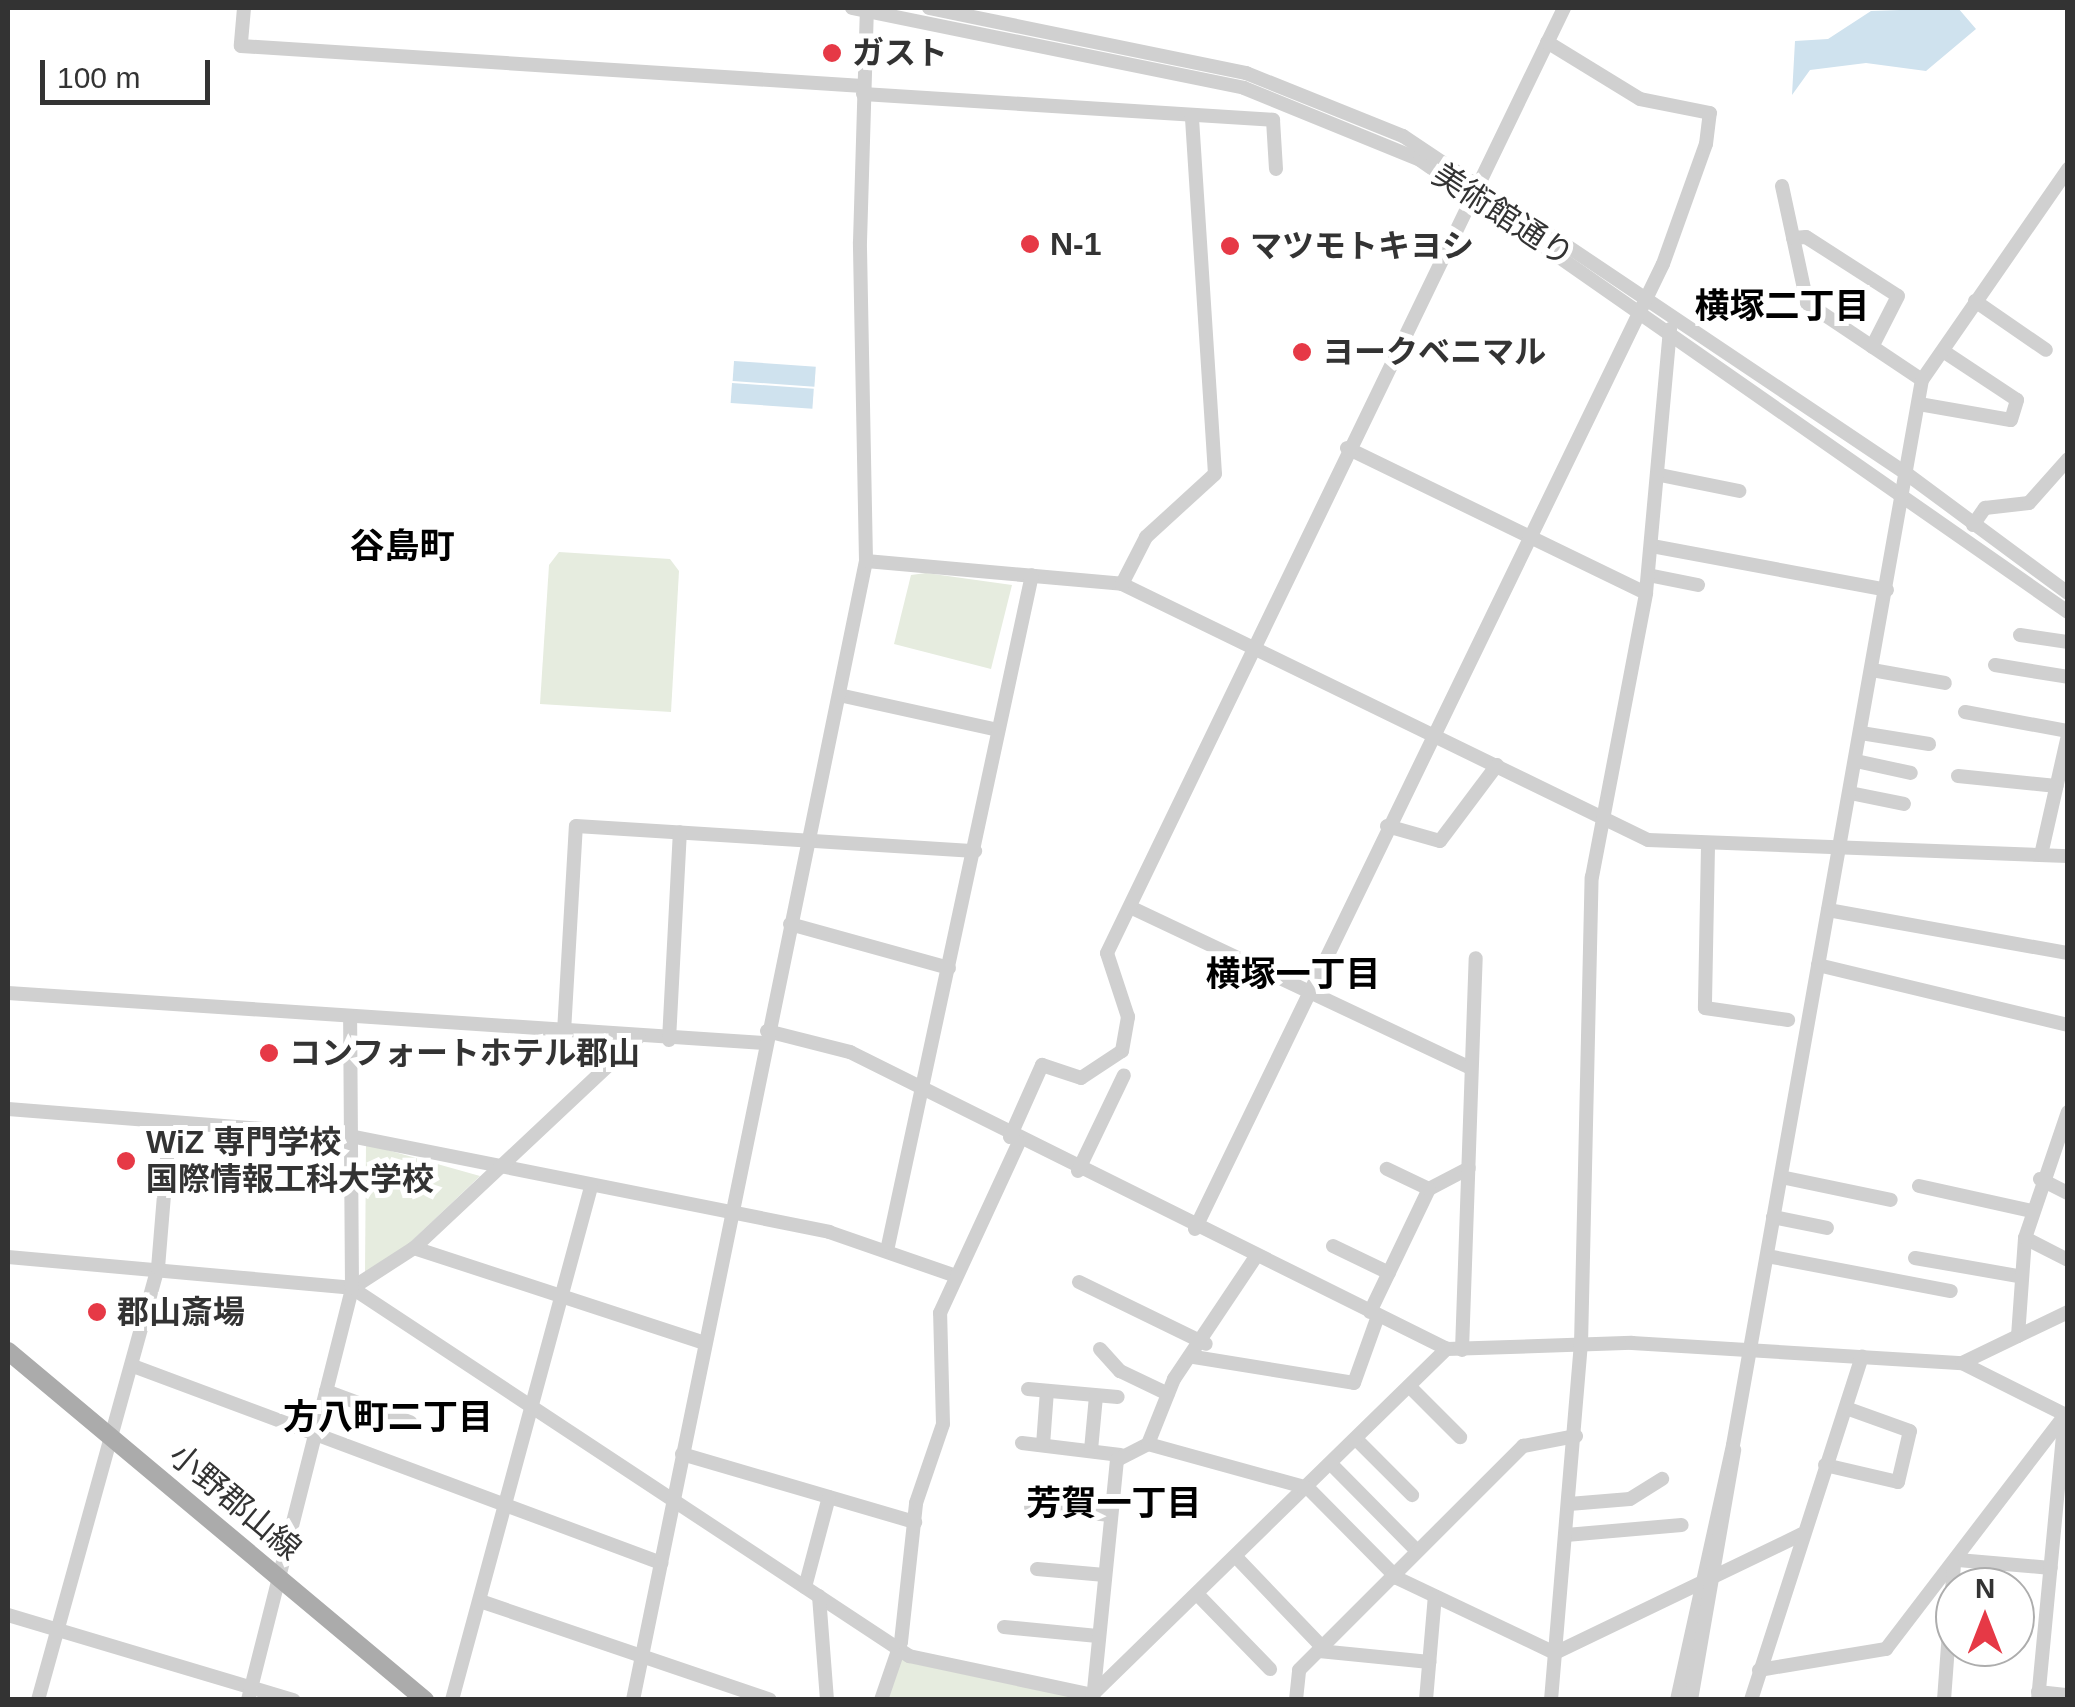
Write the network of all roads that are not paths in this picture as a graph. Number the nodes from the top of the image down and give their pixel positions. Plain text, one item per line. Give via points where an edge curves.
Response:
1 (244, 8) edge
2 (852, 8) edge
3 (929, 8) edge
4 (1564, 8) edge
5 (867, 9) edge
6 (1547, 42) junction
7 (863, 90) junction
8 (1192, 117) junction
9 (1276, 169) dead end
10 (2068, 169) edge
11 (1477, 186) junction
12 (1782, 186) dead end
13 (1793, 238) junction
14 (1640, 299) junction
15 (1975, 302) junction
16 (1670, 328) junction
17 (1872, 348) junction
18 (2046, 350) dead end
19 (1943, 351) junction
20 (1922, 380) junction
21 (1919, 404) junction
22 (1348, 448) junction
23 (2068, 460) edge
24 (1907, 474) junction
25 (1660, 476) junction
26 (1904, 490) junction
27 (1739, 491) dead end
28 (1974, 524) junction
29 (1526, 537) junction
30 (1652, 546) junction
31 (866, 562) junction
32 (1032, 575) junction
33 (1648, 575) junction
34 (1122, 584) junction
35 (1698, 584) dead end
36 (1887, 590) junction
37 (1646, 593) junction
38 (2068, 594) edge
39 (2068, 612) edge
40 (2020, 635) dead end
41 (2068, 642) edge
42 (1254, 650) junction
43 (1994, 666) dead end
44 (1872, 670) junction
45 (2068, 677) edge
46 (1945, 683) dead end
47 (839, 694) junction
48 (1965, 712) dead end
49 (998, 730) junction
50 (1432, 733) junction
51 (1861, 734) junction
52 (2067, 737) edge
53 (1929, 744) dead end
54 (1856, 761) junction
55 (1497, 766) junction
56 (1911, 773) dead end
57 (1958, 776) dead end
58 (2056, 786) junction
59 (1850, 793) junction
60 (1904, 804) dead end
61 (1605, 819) junction
62 (1387, 826) junction
63 (680, 832) junction
64 (810, 836) junction
65 (1708, 846) junction
66 (1840, 848) junction
67 (974, 851) junction
68 (2041, 855) junction
69 (2068, 856) edge
70 (1130, 907) junction
71 (1828, 910) junction
72 (790, 924) junction
73 (2068, 953) edge
74 (1476, 958) dead end
75 (1818, 965) junction
76 (949, 968) junction
77 (1309, 990) junction
78 (8, 993) edge
79 (350, 1018) junction
80 (1788, 1020) dead end
81 (2068, 1026) edge
82 (564, 1032) junction
83 (639, 1037) junction
84 (765, 1037) junction
85 (668, 1040) junction
86 (1469, 1067) junction
87 (1124, 1074) dead end
88 (927, 1090) junction
89 (8, 1110) edge
90 (2066, 1120) edge
91 (170, 1122) junction
92 (350, 1136) junction
93 (1014, 1140) junction
94 (503, 1167) junction
95 (1469, 1168) junction
96 (1387, 1169) dead end
97 (1078, 1171) junction
98 (1781, 1177) junction
99 (2040, 1179) junction
100 (1919, 1186) dead end
101 (591, 1187) junction
102 (1429, 1189) junction
103 (2068, 1193) edge
104 (1891, 1200) dead end
105 (2032, 1210) junction
106 (1773, 1217) junction
107 (729, 1218) junction
108 (1827, 1228) dead end
109 (1195, 1229) junction
110 (2025, 1238) junction
111 (888, 1246) junction
112 (1333, 1246) dead end
113 (414, 1248) junction
114 (1767, 1256) junction
115 (8, 1257) edge
116 (1256, 1258) junction
117 (1915, 1258) dead end
118 (2068, 1260) edge
119 (158, 1268) junction
120 (1388, 1273) junction
121 (956, 1276) junction
122 (2018, 1276) junction
123 (1079, 1282) dead end
124 (352, 1288) junction
125 (1951, 1291) dead end
126 (567, 1298) junction
127 (2068, 1312) edge
128 (1374, 1314) junction
129 (2018, 1336) junction
130 (704, 1343) junction
131 (1206, 1344) junction
132 (1581, 1344) junction
133 (1100, 1348) dead end
134 (1454, 1349) junction
135 (8, 1350) edge
136 (1750, 1350) junction
137 (1194, 1357) junction
138 (1862, 1357) junction
139 (1962, 1362) junction
140 (134, 1366) junction
141 (1410, 1387) junction
142 (1028, 1389) dead end
143 (326, 1391) junction
144 (1047, 1391) junction
145 (1168, 1394) junction
146 (1096, 1396) junction
147 (1118, 1397) dead end
148 (1846, 1408) junction
149 (533, 1410) junction
150 (2066, 1415) edge
151 (410, 1422) dead end
152 (314, 1435) junction
153 (1576, 1436) junction
154 (1460, 1437) dead end
155 (112, 1438) junction
156 (1357, 1440) junction
157 (1022, 1443) dead end
158 (1148, 1444) junction
159 (1043, 1445) junction
160 (1733, 1445) junction
161 (1091, 1450) junction
162 (682, 1454) junction
163 (1120, 1455) junction
164 (1332, 1465) junction
165 (1825, 1465) junction
166 (1662, 1479) dead end
167 (1308, 1488) junction
168 (1412, 1495) dead end
169 (829, 1497) junction
170 (673, 1500) junction
171 (1569, 1504) junction
172 (506, 1506) junction
173 (1031, 1506) dead end
174 (1111, 1515) junction
175 (914, 1522) junction
176 (1682, 1525) dead end
177 (1802, 1534) junction
178 (1566, 1535) junction
179 (1418, 1551) junction
180 (1237, 1558) junction
181 (1956, 1562) junction
182 (661, 1563) junction
183 (2051, 1568) junction
184 (1037, 1569) dead end
185 (1394, 1575) junction
186 (1104, 1576) junction
187 (279, 1578) junction
188 (1715, 1578) junction
189 (1700, 1585) junction
190 (805, 1587) junction
191 (820, 1596) junction
192 (1198, 1596) junction
193 (1435, 1596) junction
194 (480, 1600) junction
195 (8, 1615) edge
196 (1004, 1627) dead end
197 (57, 1630) junction
198 (1098, 1636) junction
199 (898, 1649) junction
200 (1320, 1649) junction
201 (1554, 1653) junction
202 (642, 1658) junction
203 (1430, 1662) junction
204 (1270, 1669) dead end
205 (1759, 1670) junction
206 (250, 1693) edge
207 (2068, 1695) edge
208 (2038, 1696) edge
209 (1093, 1697) edge
210 (38, 1700) edge
211 (294, 1700) edge
212 (425, 1700) edge
213 (452, 1700) edge
214 (633, 1700) edge
215 (770, 1700) edge
216 (827, 1700) edge
217 (881, 1700) edge
218 (1296, 1700) edge
219 (1426, 1700) edge
220 (1551, 1700) edge
221 (1677, 1700) edge
222 (1692, 1700) edge
223 (1751, 1700) edge
224 (1944, 1700) edge

1 - 7 street via 241,46
2 - 5 street, 美術館通り
3 - 11 street, 美術館通り via 1246,73 1367,118
4 - 6 street
5 - 7 street
5 - 11 street, 美術館通り via 1244,88 1338,122
6 - 11 street
6 - 14 street via 1640,99 1711,115 1663,264
7 - 8 street
7 - 31 street
8 - 9 street via 1273,120
8 - 34 street via 1216,474 1146,537
10 - 15 street
11 - 14 street, 美術館通り
11 - 22 street
12 - 13 street
13 - 17 street via 1807,303
13 - 17 street via 1806,237 1898,296
14 - 16 street, 美術館通り
14 - 24 street, 美術館通り
14 - 29 street
15 - 18 street
15 - 19 street
16 - 25 street
16 - 26 street, 美術館通り
17 - 20 street
19 - 20 street
19 - 21 street via 2017,400 2011,420
20 - 21 street
21 - 24 street
22 - 29 street
22 - 42 street
23 - 28 street via 2028,504 1985,508
24 - 26 street
24 - 28 street, 美術館通り
25 - 27 street
25 - 30 street
26 - 36 street
26 - 39 street, 美術館通り
28 - 38 street, 美術館通り
29 - 37 street
29 - 50 street
30 - 33 street
30 - 36 street
31 - 32 street
31 - 47 street
32 - 34 street
32 - 49 street
33 - 35 street
33 - 37 street
34 - 42 street
36 - 44 street
37 - 61 street
40 - 41 street
42 - 50 street
42 - 70 street
43 - 45 street
44 - 46 street
44 - 51 street
47 - 49 street
47 - 64 street
48 - 52 street
49 - 67 street
50 - 55 street
50 - 62 street
51 - 53 street
51 - 54 street
52 - 58 street
54 - 56 street
54 - 59 street
55 - 61 street
55 - 62 street via 1440,840
57 - 58 street
58 - 68 street
59 - 60 street
59 - 66 street
61 - 65 street via 1648,840
61 - 132 street via 1592,877
62 - 77 street
63 - 64 street
63 - 82 street via 576,826
63 - 85 street
64 - 67 street
64 - 72 street
65 - 66 street
65 - 80 street via 1705,1008
66 - 68 street
66 - 71 street
67 - 76 street
68 - 69 street
70 - 77 street
70 - 93 street via 1107,953 1128,1017 1122,1050 1082,1078 1042,1065
71 - 73 street
71 - 75 street
72 - 76 street
72 - 84 street
74 - 86 street
75 - 81 street
75 - 98 street
76 - 88 street
77 - 86 street
77 - 109 street
78 - 79 street
79 - 82 street
79 - 92 street
82 - 83 street
83 - 85 street
83 - 94 street
84 - 85 street
84 - 88 street via 850,1052
84 - 107 street
86 - 95 street
87 - 97 street
88 - 93 street
88 - 111 street
89 - 91 street
90 - 99 street
91 - 92 street
91 - 119 street
92 - 94 street
92 - 124 street
93 - 97 street
93 - 121 street
94 - 101 street
94 - 113 street
95 - 102 street
95 - 134 street
96 - 102 street
97 - 109 street
98 - 104 street
98 - 106 street
99 - 103 street
99 - 105 street
100 - 105 street
101 - 107 street
101 - 126 street
102 - 120 street
105 - 110 street
106 - 108 street
106 - 114 street
107 - 111 street
107 - 130 street
109 - 116 street
110 - 118 street
110 - 122 street
111 - 121 street
112 - 120 street
113 - 124 street
113 - 126 street
114 - 125 street
114 - 136 street
115 - 119 street
116 - 128 street
116 - 131 street
117 - 122 street
119 - 124 street
119 - 140 street
120 - 128 street
121 - 175 street via 940,1312 943,1424
122 - 129 street
123 - 131 street
124 - 143 street
124 - 149 street
126 - 130 street
126 - 149 street
127 - 129 street
128 - 134 street
128 - 137 street via 1354,1382
129 - 139 street
130 - 162 street
131 - 137 street
132 - 134 street
132 - 136 street
132 - 153 street
133 - 145 street via 1120,1372
134 - 141 street
135 - 155 main road, 小野郡山線
136 - 138 street
136 - 160 street
137 - 145 street
138 - 139 street
138 - 148 street
139 - 150 street
140 - 152 street
140 - 155 street
141 - 154 street
141 - 156 street
142 - 144 street
143 - 151 street
143 - 152 street
144 - 146 street
144 - 159 street
145 - 158 street
146 - 147 street
146 - 161 street
148 - 165 street
148 - 165 street via 1910,1431 1898,1482
149 - 170 street
149 - 172 street
150 - 181 street
150 - 183 street
152 - 172 street
152 - 187 street
153 - 171 street
153 - 179 street via 1523,1446
155 - 187 main road, 小野郡山線
155 - 197 street
156 - 164 street
156 - 168 street
157 - 159 street
158 - 163 street
158 - 167 street
159 - 161 street
160 - 188 street via 1736,1473
160 - 189 street
161 - 163 street
162 - 169 street
162 - 170 street
163 - 174 street
164 - 167 street
164 - 179 street
165 - 177 street
166 - 171 street via 1630,1499
167 - 180 street
167 - 185 street
169 - 175 street
169 - 190 street
170 - 182 street
170 - 190 street
171 - 178 street
172 - 182 street
172 - 194 street
173 - 174 street
174 - 186 street
175 - 199 street
176 - 178 street
177 - 188 street
177 - 205 street
178 - 201 street
179 - 185 street
180 - 192 street
180 - 200 street
181 - 183 street
181 - 205 street via 1886,1649
181 - 224 street
182 - 202 street
183 - 208 street
184 - 186 street
185 - 193 street
185 - 200 street
186 - 198 street
187 - 206 street
187 - 212 main road, 小野郡山線
188 - 189 street
188 - 222 street
189 - 201 street
189 - 221 street
190 - 191 street
191 - 199 street
191 - 216 street
192 - 204 street
192 - 209 street
193 - 201 street
193 - 203 street
194 - 202 street
194 - 213 street
195 - 197 street
196 - 198 street
197 - 206 street
197 - 210 street
198 - 209 street
199 - 209 street
199 - 217 street
200 - 203 street
200 - 218 street via 1299,1670
201 - 220 street
202 - 214 street
202 - 215 street
203 - 219 street
205 - 223 street
206 - 211 street
207 - 208 street

